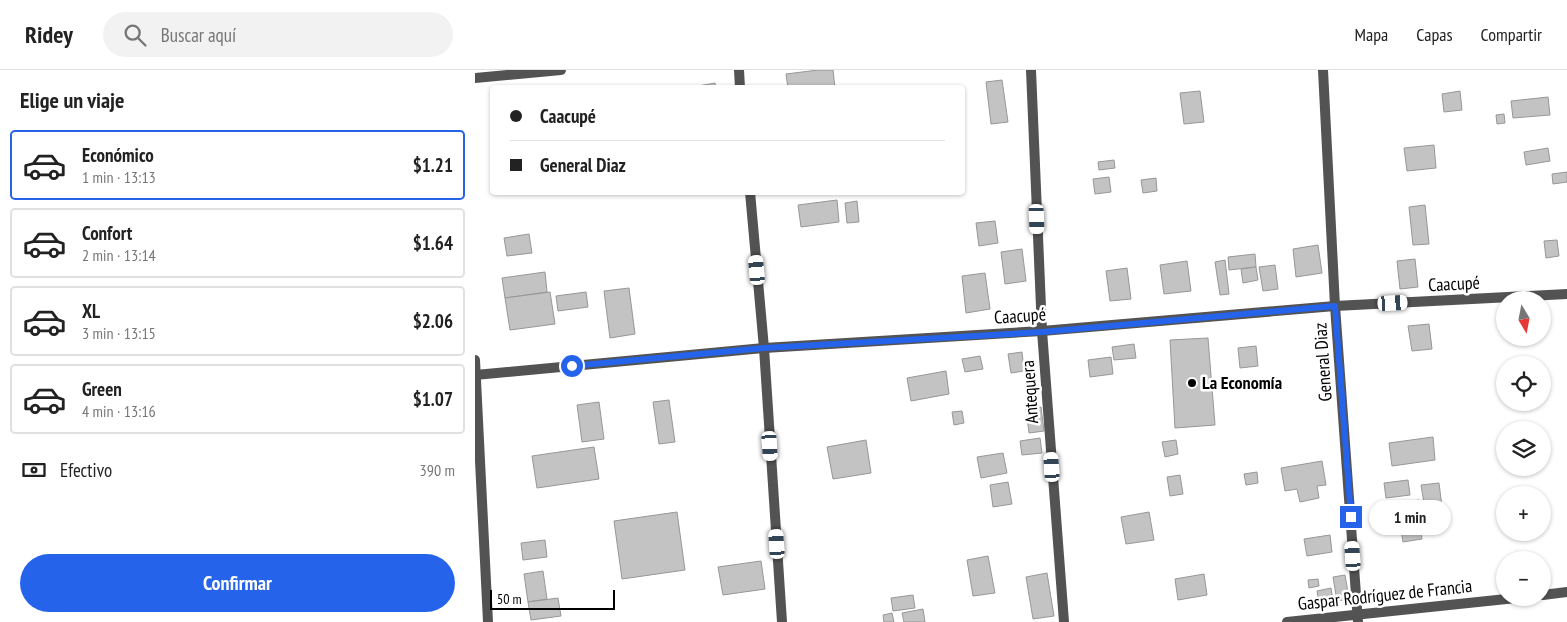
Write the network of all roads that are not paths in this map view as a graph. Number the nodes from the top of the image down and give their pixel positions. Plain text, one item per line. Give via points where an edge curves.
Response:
1 (561, 70) edge
2 (739, 70) edge
3 (1031, 70) edge
4 (1323, 70) edge
5 (475, 78) edge
6 (740, 85) edge
7 (750, 195) edge
8 (1567, 294) edge
9 (1335, 306) junction
10 (1042, 332) junction
11 (764, 348) junction
12 (475, 360) edge
13 (475, 375) edge
14 (1567, 592) edge
15 (1551, 594) edge
16 (1496, 601) edge
17 (1358, 618) edge
18 (487, 622) edge
19 (782, 622) edge
20 (1064, 622) edge
21 (1287, 622) edge

1 - 5 street
2 - 6 street
3 - 10 street, Antequera
4 - 9 street, General Diaz
7 - 11 street
8 - 9 street, Caacupé
9 - 10 street, Caacupé
9 - 17 street, General Diaz
10 - 11 street, Caacupé
10 - 20 street, Antequera
11 - 13 street, Caacupé
11 - 19 street
12 - 13 street
13 - 18 street
14 - 15 street
16 - 17 street, Gaspar Rodríguez de Francia
17 - 21 street, Gaspar Rodríguez de Francia

